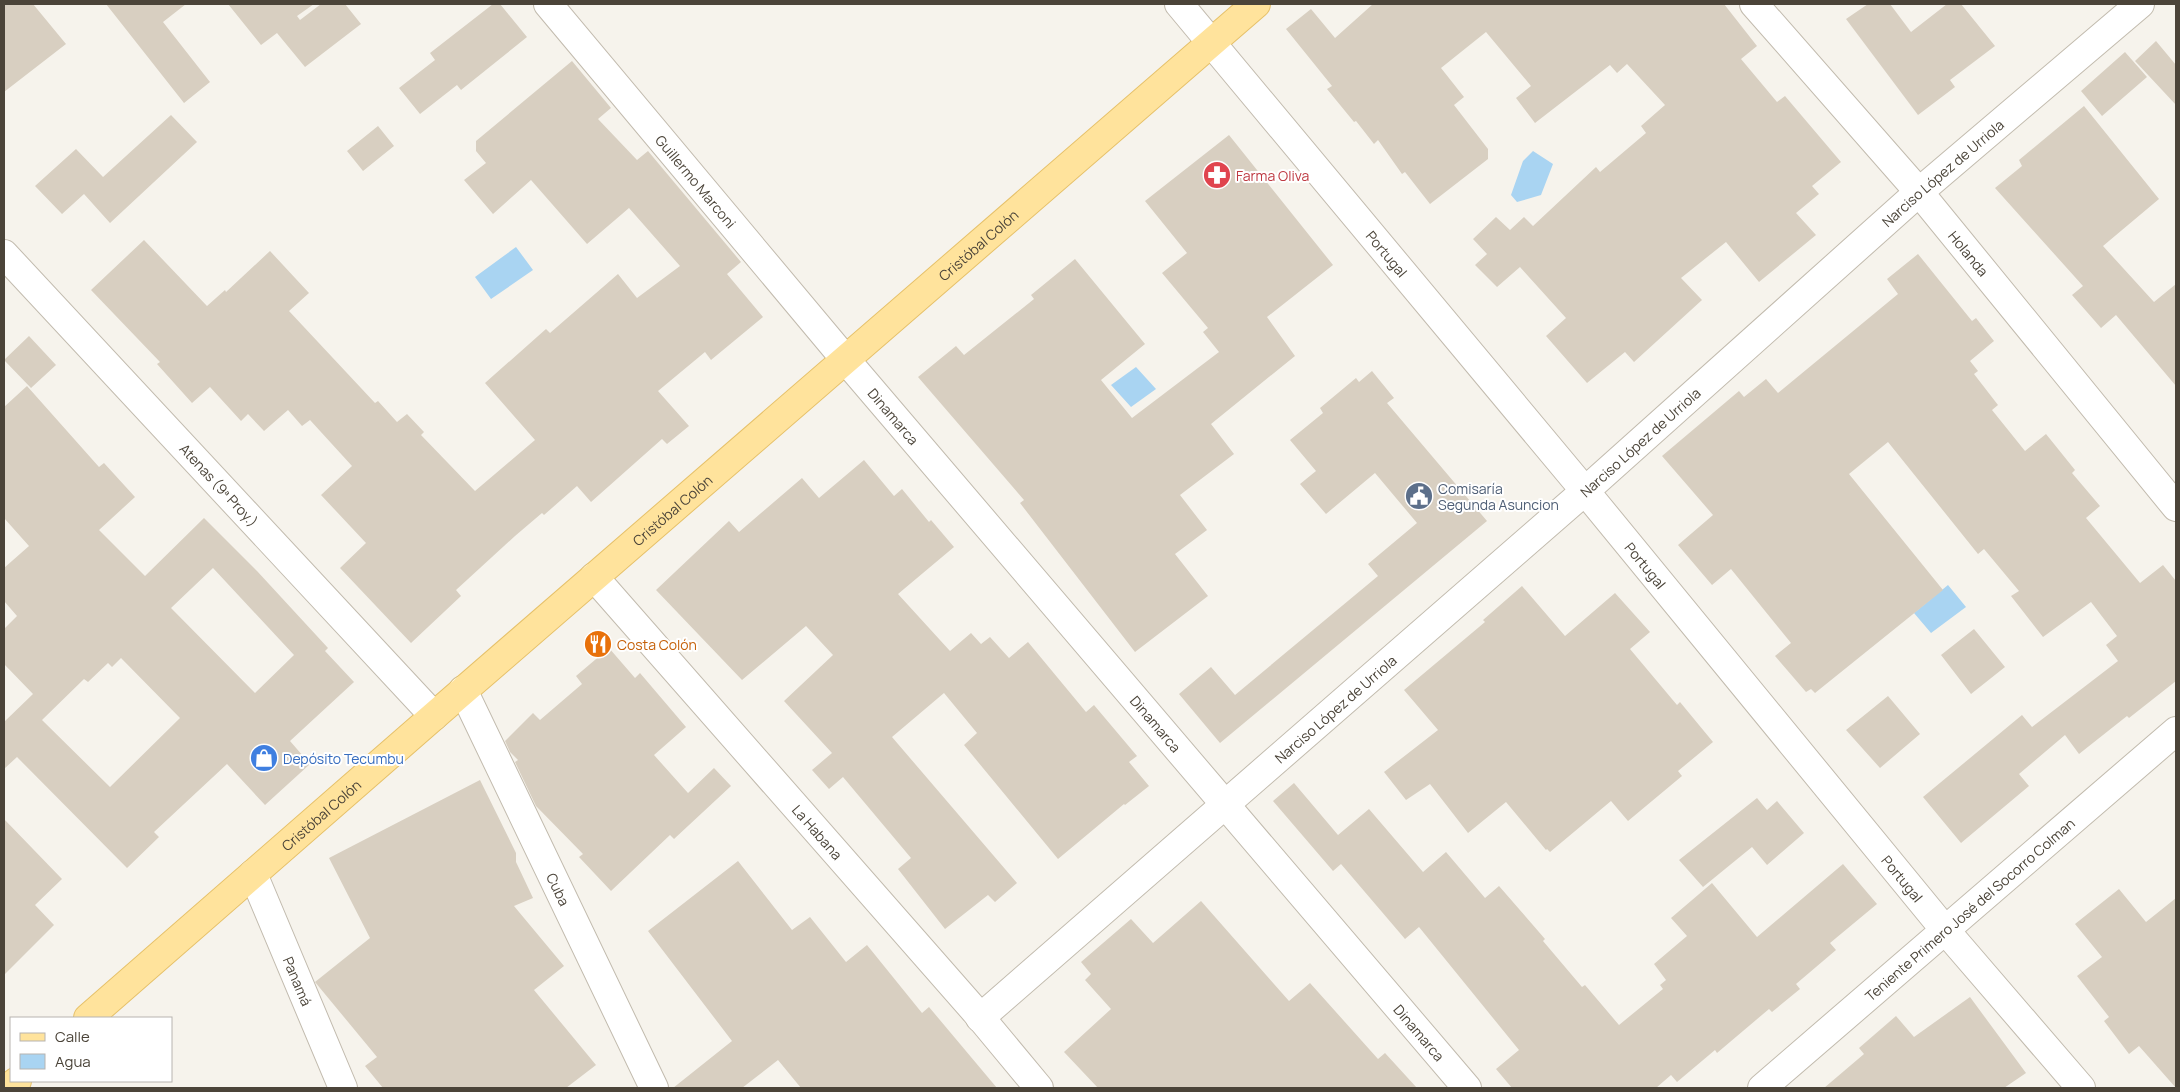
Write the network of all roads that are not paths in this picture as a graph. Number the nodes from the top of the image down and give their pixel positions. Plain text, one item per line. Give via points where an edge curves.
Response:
1 (548, 4) edge
2 (1179, 4) edge
3 (1256, 4) edge
4 (1754, 4) edge
5 (2140, 4) edge
6 (1212, 42) junction
7 (1919, 192) junction
8 (4, 254) edge
9 (846, 359) junction
10 (1585, 491) junction
11 (2176, 507) edge
12 (594, 577) junction
13 (463, 690) junction
14 (434, 716) junction
15 (2176, 731) edge
16 (1225, 804) junction
17 (253, 874) junction
18 (1945, 930) junction
19 (89, 1017) edge
20 (980, 1018) junction
21 (343, 1088) edge
22 (654, 1088) edge
23 (1039, 1088) edge
24 (1467, 1088) edge
25 (1762, 1088) edge
26 (2081, 1088) edge

1 - 9 street, Guillermo Marconi
2 - 6 street, Portugal
3 - 6 main road, Cristóbal Colón
4 - 7 street, Holanda
5 - 7 street, Narciso López de Urriola
6 - 9 main road, Cristóbal Colón
6 - 10 street, Portugal
7 - 10 street, Narciso López de Urriola
7 - 11 street, Holanda
8 - 14 street, Atenas (9ª Proy.)
9 - 12 main road, Cristóbal Colón
9 - 16 street, Dinamarca
10 - 16 street, Narciso López de Urriola
10 - 18 street, Portugal
12 - 13 main road, Cristóbal Colón
12 - 20 street, La Habana
13 - 14 main road, Cristóbal Colón
13 - 22 street, Cuba
14 - 17 main road, Cristóbal Colón
15 - 18 street, Teniente Primero José del Socorro Colman
16 - 20 street, Narciso López de Urriola
16 - 24 street, Dinamarca
17 - 19 main road, Cristóbal Colón
17 - 21 street, Panamá
18 - 25 street, Teniente Primero José del Socorro Colman
18 - 26 street, Portugal
20 - 23 street, La Habana

